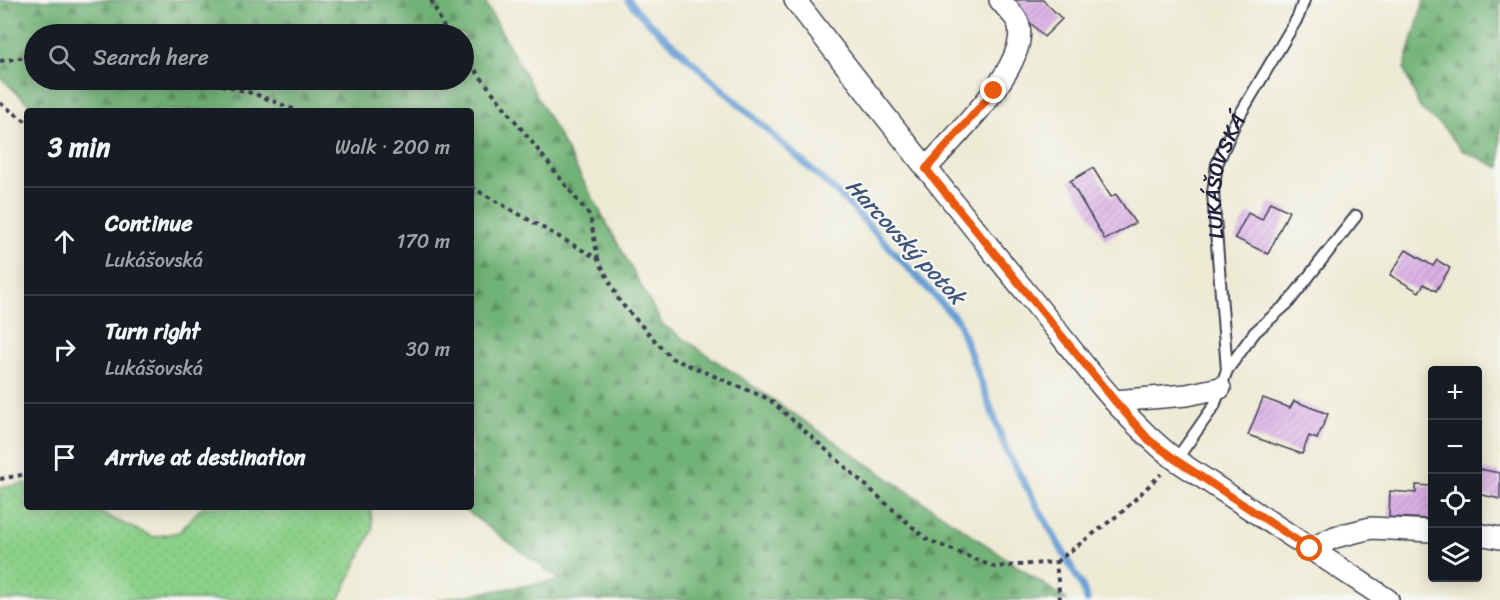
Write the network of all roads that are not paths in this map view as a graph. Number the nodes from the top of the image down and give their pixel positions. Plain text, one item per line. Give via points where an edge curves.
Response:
1 (795, 0) edge
2 (1000, 0) edge
3 (1304, 0) edge
4 (926, 169) junction
5 (1356, 216) dead end
6 (1224, 379) junction
7 (1114, 400) junction
8 (1176, 460) junction
9 (1428, 531) edge
10 (1482, 535) edge
11 (1500, 538) edge
12 (1310, 549) junction
13 (1388, 600) edge

1 - 4 street
2 - 4 street via 1019,24 1012,63 994,91
3 - 6 lane, LUKÁŠOVSKÁ via 1298,17 1235,123 1217,164 1213,193
4 - 7 street
5 - 6 lane via 1288,303 1256,332
6 - 7 street via 1187,395
6 - 8 lane via 1214,406
7 - 8 street via 1149,440
8 - 12 street
9 - 12 street via 1371,528 1335,537
10 - 11 street
12 - 13 street

